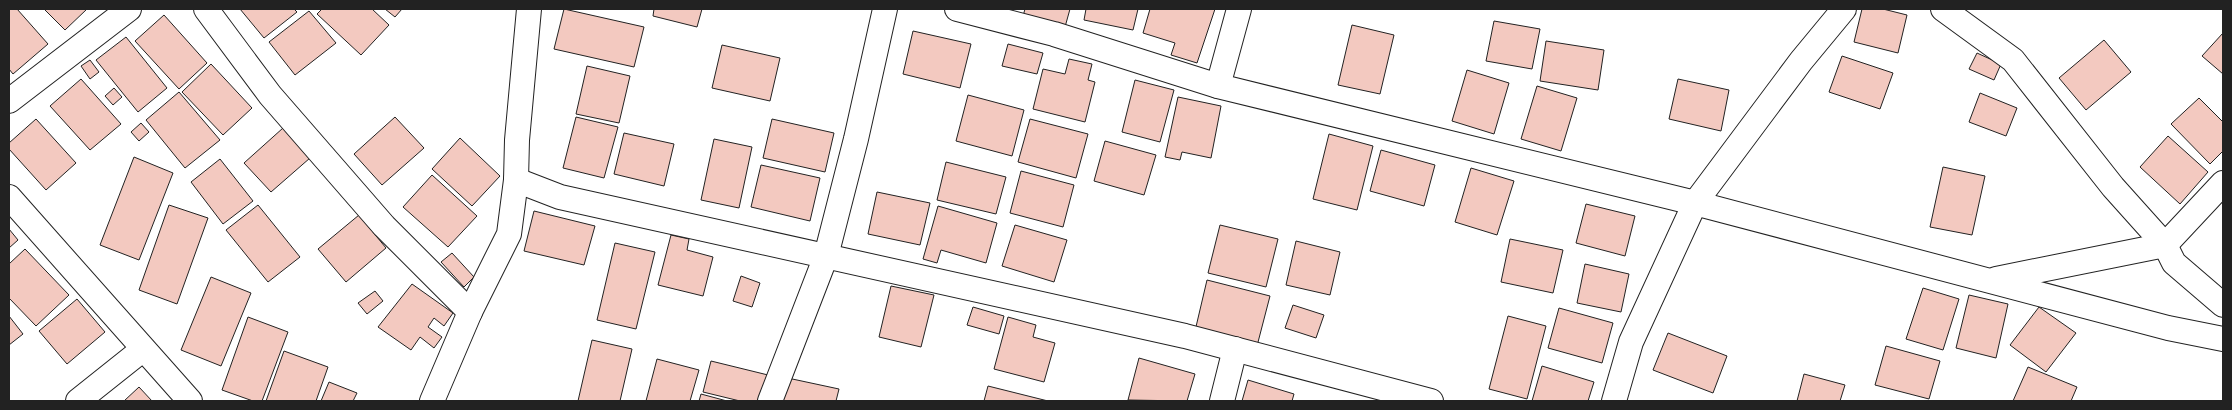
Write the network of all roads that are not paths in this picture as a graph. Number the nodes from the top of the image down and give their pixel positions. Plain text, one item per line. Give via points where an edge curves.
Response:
1 (130, 9) edge
2 (206, 9) edge
3 (529, 9) edge
4 (885, 9) edge
5 (957, 9) edge
6 (1239, 9) edge
7 (1844, 9) edge
8 (1942, 9) edge
9 (1218, 86) junction
10 (9, 100) edge
11 (516, 180) junction
12 (2223, 183) edge
13 (9, 197) edge
14 (1695, 203) junction
15 (2165, 245) junction
16 (826, 256) junction
17 (1990, 280) junction
18 (2223, 305) edge
19 (470, 312) junction
20 (2223, 339) edge
21 (142, 350) junction
22 (1235, 350) junction
23 (78, 401) edge
24 (190, 401) edge
25 (432, 401) edge
26 (770, 401) edge
27 (1222, 401) edge
28 (1431, 401) edge
29 (1614, 401) edge

1 - 10 street
2 - 19 street via 270,95 384,226
3 - 11 street
4 - 16 street via 873,70
5 - 9 street via 1054,34
6 - 9 street
7 - 14 street via 1801,60
8 - 15 street via 2013,60 2113,187
9 - 14 street
11 - 16 street via 560,198
11 - 19 street via 509,234
12 - 15 street
13 - 21 street
14 - 17 street
14 - 29 street via 1631,342
15 - 17 street
15 - 18 street via 2174,263
16 - 22 street
16 - 26 street
17 - 20 street via 2168,328
19 - 25 street
21 - 23 street
21 - 24 street
22 - 27 street
22 - 28 street

